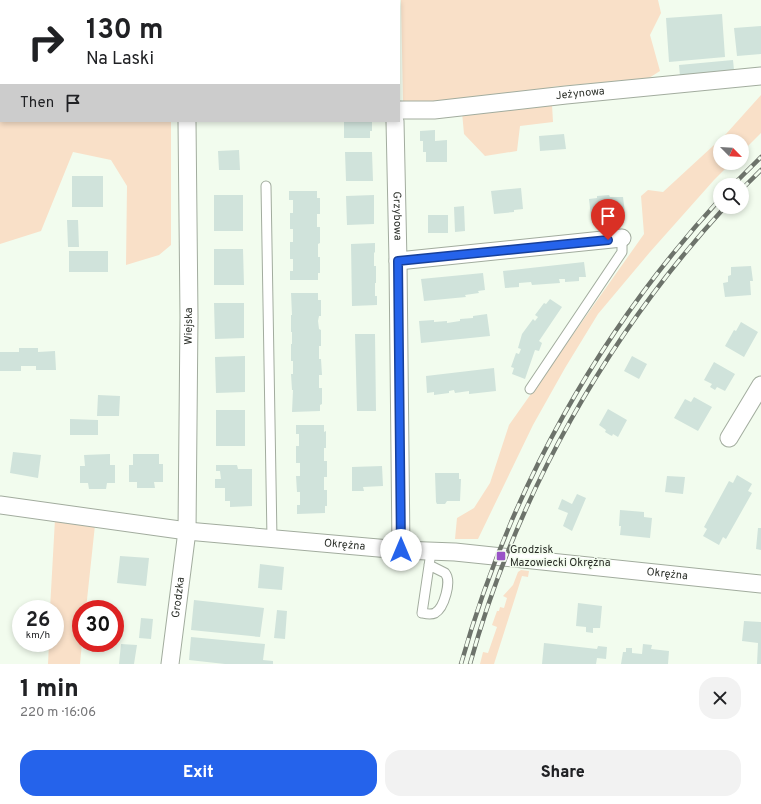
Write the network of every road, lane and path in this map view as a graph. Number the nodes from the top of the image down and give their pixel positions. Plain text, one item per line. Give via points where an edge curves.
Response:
1 (761, 76) edge
2 (400, 110) edge
3 (187, 122) edge
4 (395, 122) edge
5 (266, 186) dead end
6 (622, 238) joint
7 (398, 261) junction
8 (761, 385) edge
9 (530, 389) dead end
10 (729, 438) dead end
11 (0, 505) edge
12 (187, 531) junction
13 (272, 539) junction
14 (401, 550) junction
15 (430, 558) junction
16 (761, 584) edge
17 (170, 664) edge

1 - 2 street, Jeżynowa via 434,110
3 - 12 street, Wiejska
4 - 7 street, Grzybowa
5 - 13 lane
6 - 7 street
6 - 9 lane via 622,252
7 - 14 street, Grzybowa
8 - 10 street
11 - 12 street, Okrężna
12 - 13 street, Okrężna
12 - 17 street, Grodzka
13 - 14 street, Okrężna
14 - 15 street, Okrężna
15 - 15 lane via 422,613 430,614 437,612 442,604 448,580 445,573
15 - 16 street, Okrężna via 455,552

